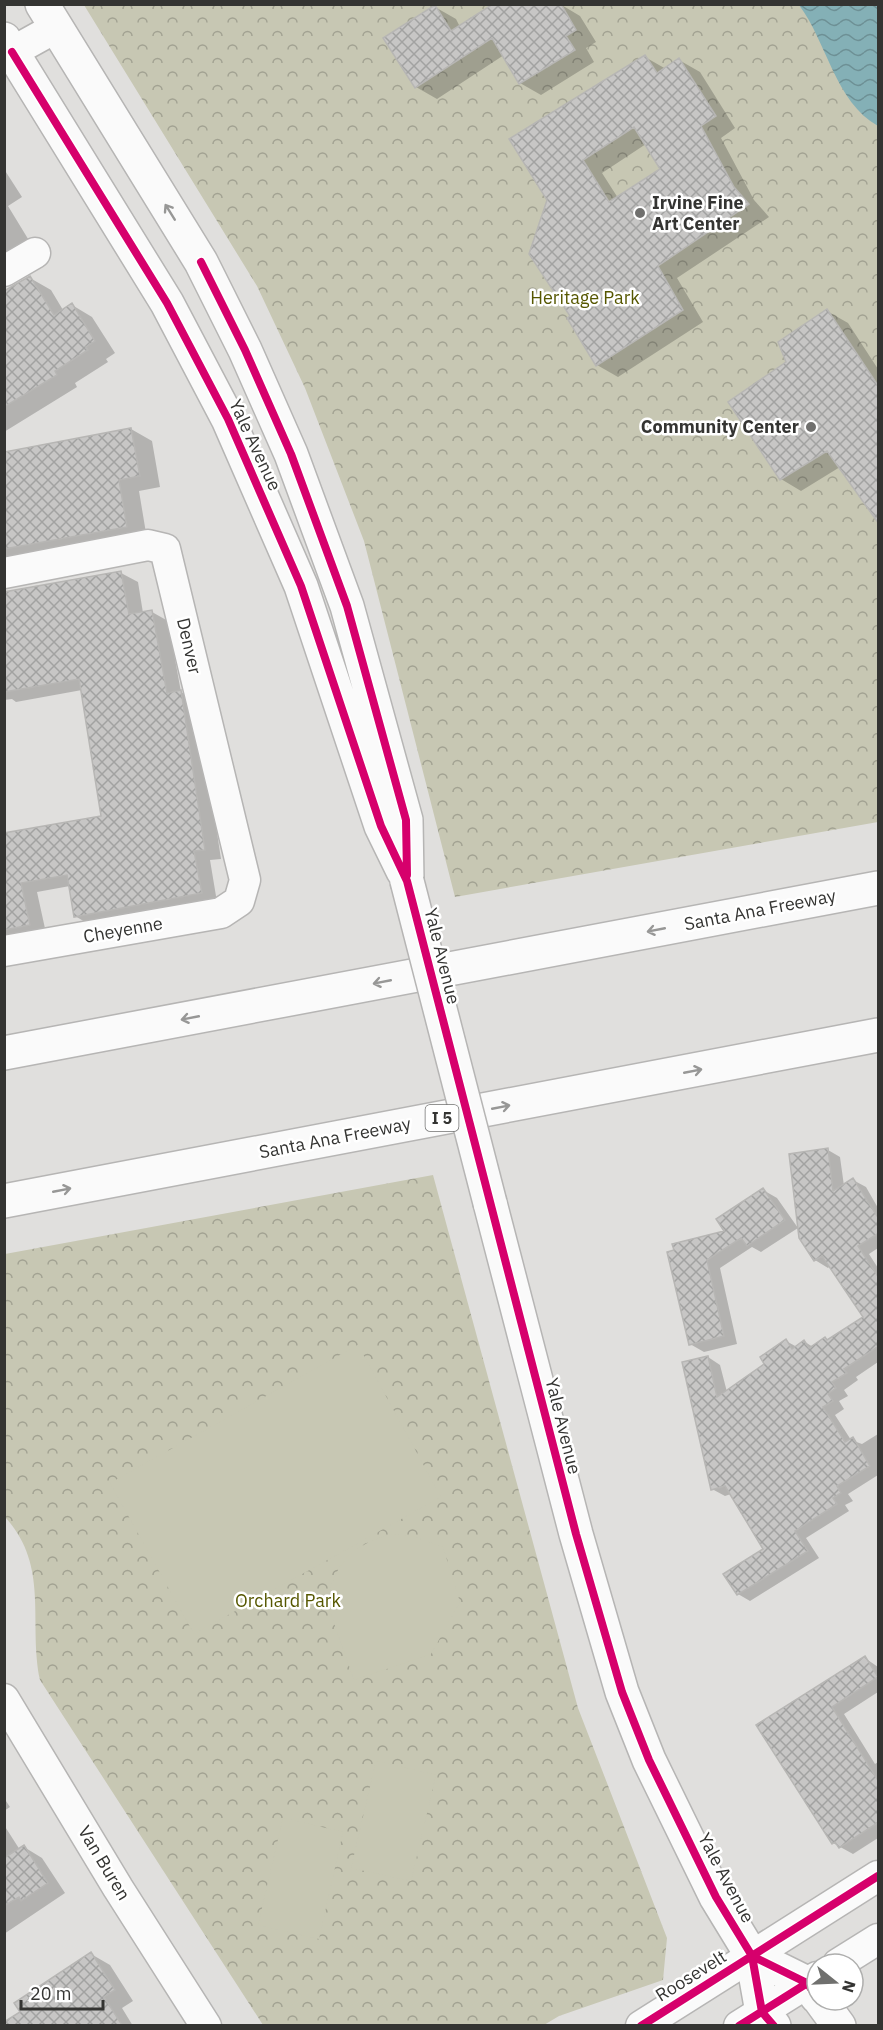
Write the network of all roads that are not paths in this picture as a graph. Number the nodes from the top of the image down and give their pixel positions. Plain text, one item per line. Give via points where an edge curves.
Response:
1 (50, 16) edge
2 (6, 52) edge
3 (35, 253) dead end
4 (4, 271) edge
5 (4, 573) edge
6 (407, 881) junction
7 (879, 888) edge
8 (239, 901) joint
9 (4, 951) edge
10 (879, 1035) edge
11 (4, 1053) edge
12 (4, 1201) edge
13 (4, 1699) edge
14 (879, 1876) edge
15 (879, 1939) edge
16 (858, 1952) edge
17 (752, 1956) junction
18 (805, 1984) edge
19 (805, 1995) edge
20 (830, 2012) edge
21 (758, 2021) edge
22 (206, 2025) edge
23 (641, 2025) edge
24 (839, 2025) edge

1 - 2 street
6 -> 1 main road, Yale Avenue via 403,808 347,606 291,454 201,262
2 - 6 main road, Yale Avenue via 167,303 228,419 301,586 381,826
3 - 4 street
5 - 8 street, Denver via 148,544 165,549 245,880
6 - 17 main road, Yale Avenue, bridge via 579,1545 622,1692 649,1760 711,1886
7 -> 11 main road, Santa Ana Freeway
8 - 9 street, Cheyenne via 221,913
12 -> 10 main road, Santa Ana Freeway / I 5
13 - 22 street, Van Buren
14 - 17 street, Roosevelt
15 - 16 street
17 - 18 main road
17 - 21 main road, Yale Avenue
17 - 23 street, Roosevelt
19 - 21 street
20 - 24 main road

